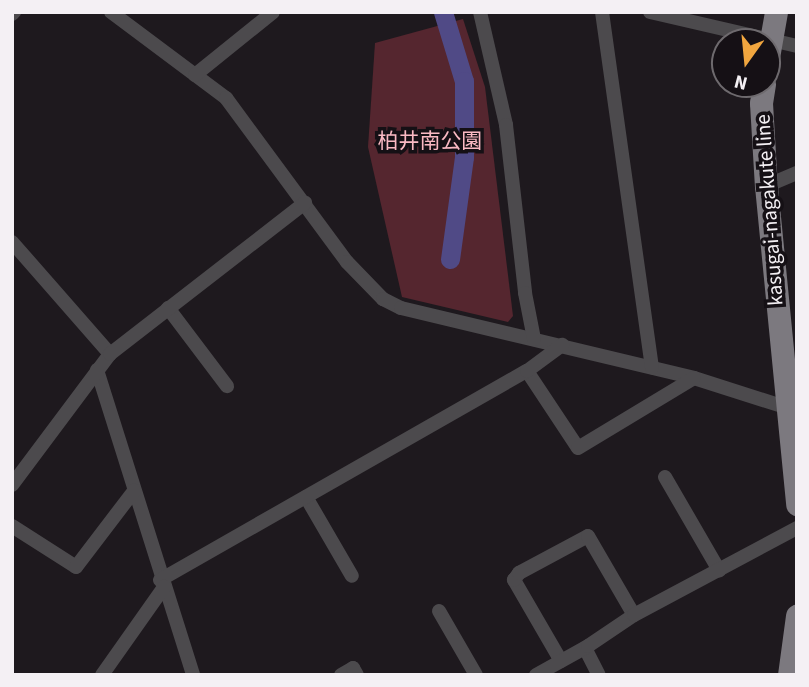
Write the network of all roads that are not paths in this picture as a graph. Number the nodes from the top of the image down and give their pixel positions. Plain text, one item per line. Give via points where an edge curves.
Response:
1 (111, 12) edge
2 (273, 12) edge
3 (480, 12) edge
4 (602, 12) edge
5 (650, 12) edge
6 (724, 28) edge
7 (195, 75) junction
8 (762, 98) edge
9 (797, 173) edge
10 (766, 186) junction
11 (305, 203) junction
12 (12, 242) edge
13 (167, 308) junction
14 (534, 339) junction
15 (562, 345) junction
16 (110, 354) junction
17 (652, 367) junction
18 (97, 370) junction
19 (527, 371) junction
20 (694, 378) junction
21 (226, 386) dead end
22 (785, 407) junction
23 (794, 466) edge
24 (665, 477) dead end
25 (12, 485) edge
26 (134, 491) junction
27 (306, 497) junction
28 (797, 504) edge
29 (12, 526) edge
30 (797, 528) edge
31 (719, 570) junction
32 (352, 576) dead end
33 (162, 584) junction
34 (439, 611) dead end
35 (634, 615) junction
36 (797, 616) edge
37 (585, 648) junction
38 (561, 661) junction
39 (102, 675) edge
40 (193, 675) edge
41 (341, 675) edge
42 (357, 675) edge
43 (475, 675) edge
44 (536, 675) edge
45 (599, 675) edge
46 (789, 675) edge

1 - 7 street
2 - 7 street
3 - 14 street via 506,125
4 - 17 street
5 - 6 street
7 - 11 street via 226,98
8 - 10 main road, kasugai-nagakute line
9 - 10 street
10 - 22 main road, kasugai-nagakute line
11 - 13 street
11 - 14 street via 347,262 383,299 401,308
12 - 16 street
13 - 16 street
13 - 21 street
14 - 15 street
15 - 17 street
15 - 19 street
16 - 18 street
17 - 20 street
18 - 25 street
18 - 26 street
19 - 20 street via 578,448
19 - 27 street
20 - 22 street
22 - 23 main road, kasugai-nagakute line
23 - 28 main road, kasugai-nagakute line
24 - 31 street
26 - 29 street via 76,567
26 - 33 street
27 - 32 street
27 - 33 street
30 - 31 street
31 - 35 street
33 - 39 street
33 - 40 street
34 - 43 street
35 - 37 street
35 - 38 street via 588,537 519,573 514,580
36 - 46 main road
37 - 38 street
37 - 45 street
38 - 44 street
41 - 42 street via 353,668

